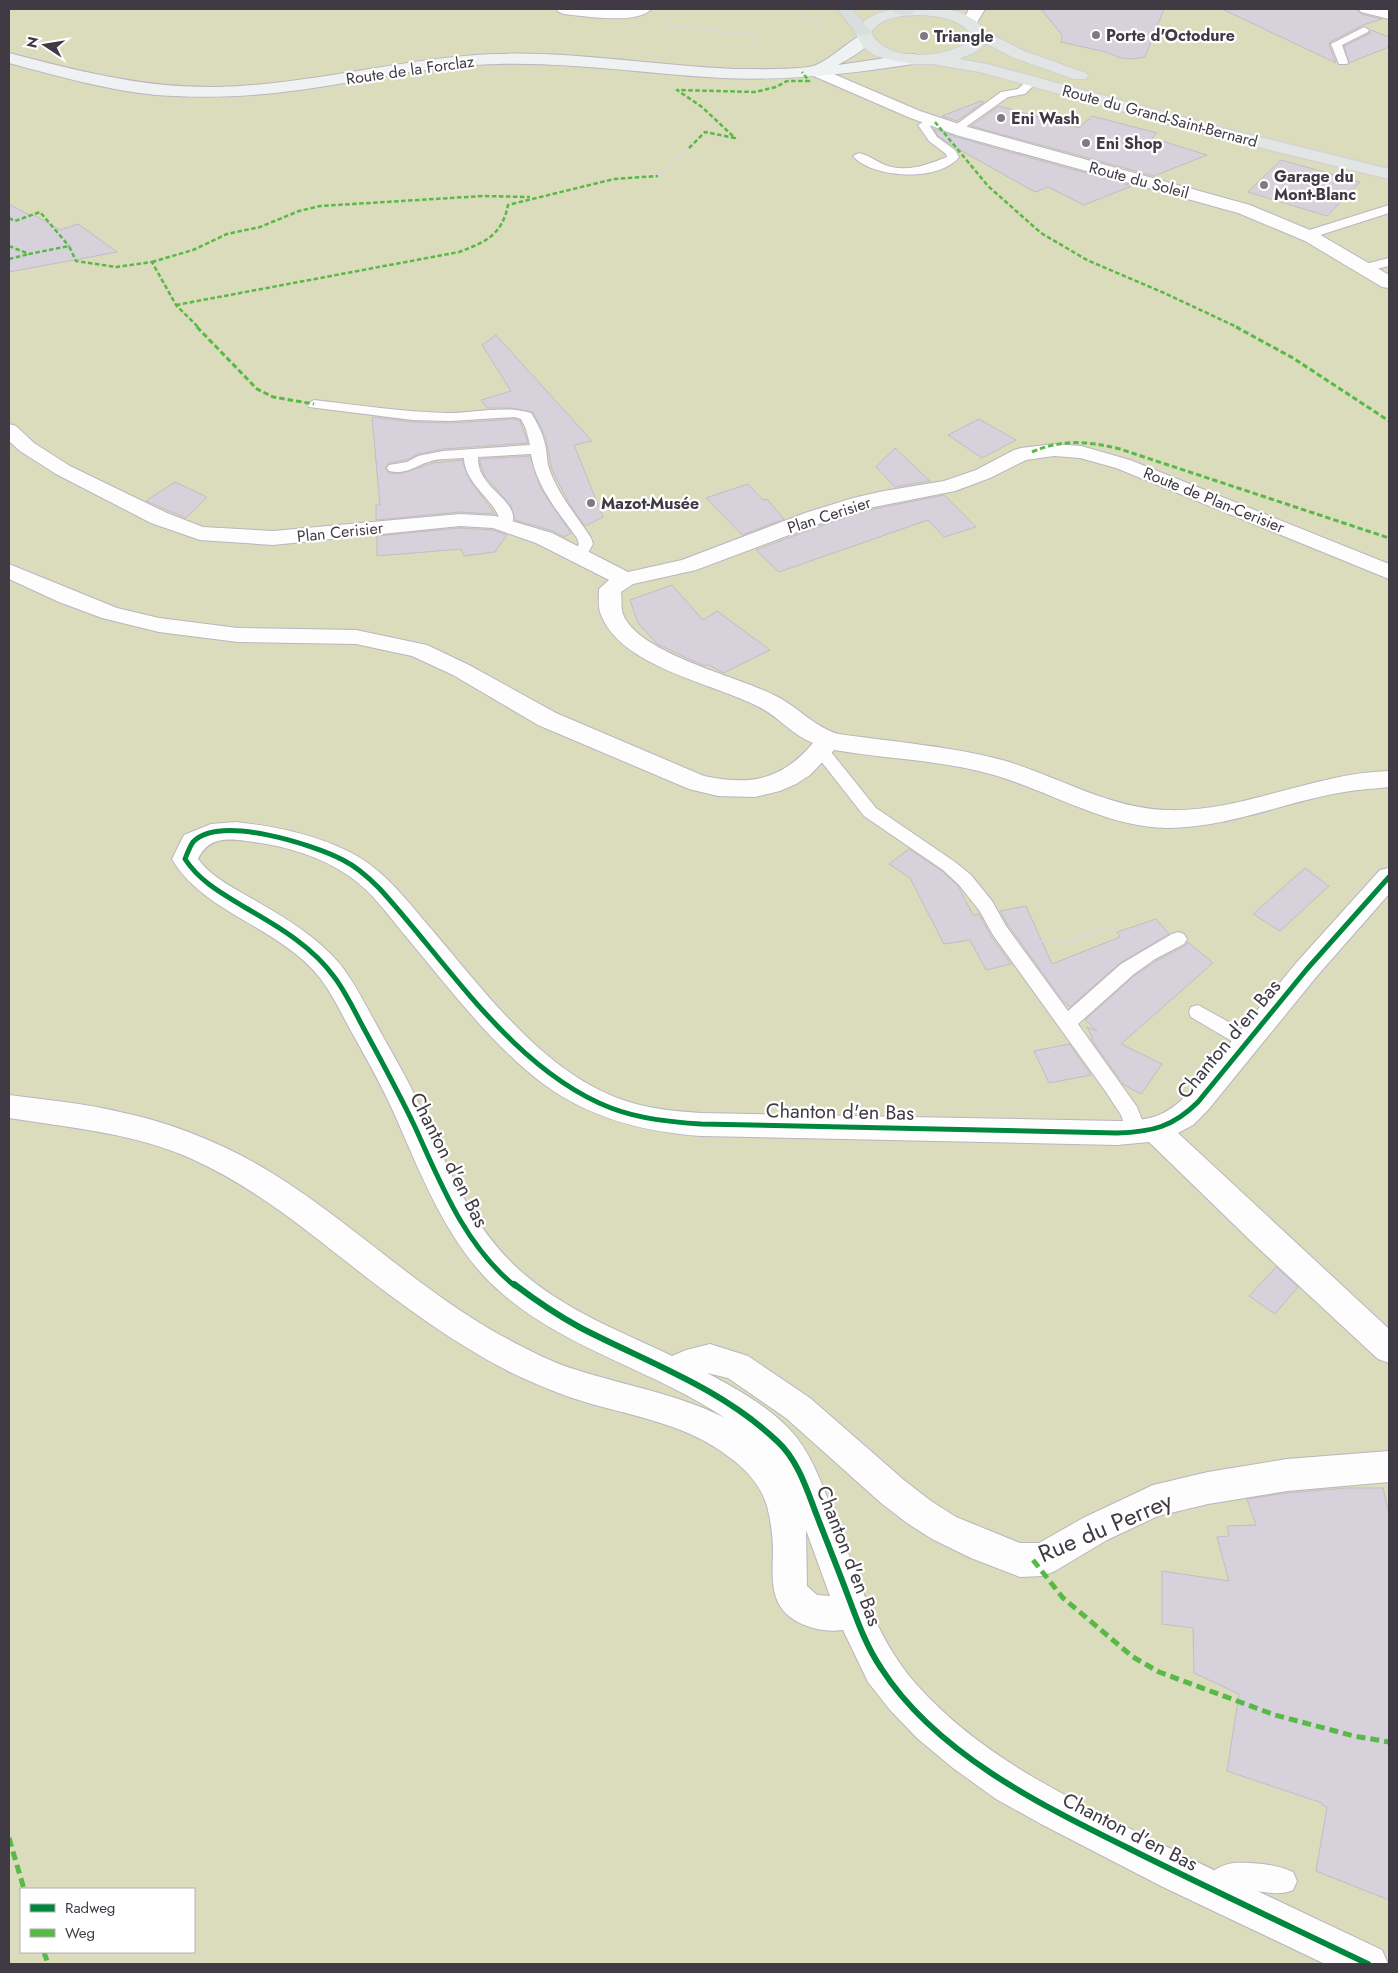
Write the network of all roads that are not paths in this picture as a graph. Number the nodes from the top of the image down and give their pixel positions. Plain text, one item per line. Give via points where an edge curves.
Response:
1 (564, 9) edge
2 (643, 9) edge
3 (845, 9) edge
4 (977, 9) edge
5 (1366, 9) edge
6 (903, 10) edge
7 (929, 10) edge
8 (1389, 15) edge
9 (974, 29) junction
10 (1364, 30) dead end
11 (864, 35) junction
12 (9, 58) edge
13 (913, 59) junction
14 (932, 60) junction
15 (1343, 62) dead end
16 (868, 67) junction
17 (803, 68) junction
18 (1092, 80) dead end
19 (1033, 81) junction
20 (1139, 94) dead end
21 (880, 98) junction
22 (930, 120) junction
23 (956, 129) junction
24 (859, 156) dead end
25 (1389, 162) edge
26 (1389, 174) edge
27 (1389, 210) edge
28 (1307, 235) junction
29 (1389, 262) edge
30 (1365, 268) junction
31 (1389, 283) edge
32 (314, 404) dead end
33 (9, 430) edge
34 (538, 449) junction
35 (1032, 452) joint
36 (471, 454) junction
37 (394, 468) dead end
38 (505, 524) junction
39 (580, 555) junction
40 (9, 571) edge
41 (1389, 572) edge
42 (618, 584) junction
43 (825, 746) junction
44 (1389, 779) edge
45 (1389, 877) edge
46 (1178, 939) dead end
47 (1198, 1012) dead end
48 (1066, 1022) junction
49 (1247, 1041) junction
50 (9, 1108) edge
51 (1146, 1131) junction
52 (1389, 1349) edge
53 (676, 1372) junction
54 (1389, 1466) edge
55 (854, 1611) junction
56 (1284, 1881) dead end
57 (1217, 1892) junction
58 (1368, 1964) edge

1 - 2 street via 609,14
3 - 11 highway
4 - 9 street
5 - 8 street
6 - 7 main road, Route du Grand-Saint-Bernard
6 - 11 main road, Route du Grand-Saint-Bernard via 868,23
7 - 9 main road, Route du Grand-Saint-Bernard via 951,15
9 - 14 main road, Route du Grand-Saint-Bernard via 977,44 968,51
9 - 18 main road, Route du Grand-Saint-Bernard via 1018,54
10 - 15 lane via 1336,44
11 - 13 main road, Route du Grand-Saint-Bernard via 873,48
11 - 17 main road, Route de la Forclaz via 848,53
12 - 17 main road, Route de la Forclaz via 99,81 177,91 276,88 494,59 575,61 723,73 763,74
13 - 14 main road, Route du Grand-Saint-Bernard
13 - 16 main road, Route de la Forclaz
14 - 19 main road, Route du Grand-Saint-Bernard via 981,67
16 - 17 main road, Route de la Forclaz
16 - 21 street via 866,83
17 - 21 street, Route du Soleil
19 - 23 lane via 1022,92 1004,94
19 - 26 main road, Route du Grand-Saint-Bernard via 1222,133
20 - 25 main road, Route du Grand-Saint-Bernard via 1272,134
21 - 22 street, Route du Soleil
22 - 23 street, Route du Soleil
22 - 24 lane via 924,125 933,139 951,152 951,159 921,171 899,172 872,164
23 - 28 street, Route du Soleil via 1221,202
27 - 28 lane
28 - 30 street, Route du Soleil
29 - 30 lane
30 - 31 street, Route du Soleil
32 - 34 lane via 413,416 522,414 529,419
33 - 38 street, Plan Cerisier via 57,467 158,518 212,535 273,538 460,520
34 - 36 lane
34 - 39 lane via 548,483 584,538 586,544
35 - 41 street, Route de Plan-Cerisier via 1081,452 1123,464
35 - 42 street, Plan Cerisier via 948,488 861,503 688,565
36 - 37 lane via 430,457 415,465
36 - 38 lane via 474,474 505,512
38 - 39 street, Plan Cerisier
39 - 42 street, Plan Cerisier
40 - 43 street via 93,606 159,625 238,635 356,637 419,650 462,670 547,719 714,788 740,791 772,785 805,767
42 - 43 street via 608,606 629,637 673,664 781,709
43 - 44 street via 933,754 978,763 1026,776 1128,814 1164,819 1212,816 1350,782
43 - 48 lane via 870,812 965,880
45 - 49 street, Chanton d'en Bas
46 - 48 lane via 1138,961 1087,1008
47 - 49 lane
48 - 51 lane
49 - 51 street, Chanton d'en Bas via 1188,1112 1177,1121
50 - 55 street via 118,1123 172,1138 214,1155 280,1194 424,1302 487,1344 555,1377 655,1404 725,1435 761,1461 782,1499 788,1524 792,1593 802,1605 815,1612 838,1615
51 - 52 street
51 - 53 street, Chanton d'en Bas via 702,1124 630,1114 586,1096 522,1048 381,888 357,867 304,845 241,830 209,832 191,842 186,859 195,872 305,945 330,971 356,1012 405,1105 452,1208 492,1264 534,1301 581,1328
53 - 54 street, Rue du Perrey via 686,1364 710,1358 737,1366 798,1408 919,1512 944,1528 1020,1560 1043,1559 1095,1528 1152,1501 1288,1475
53 - 55 street, Chanton d'en Bas via 762,1426 781,1445 806,1486
55 - 57 street, Chanton d'en Bas via 881,1669 931,1726 966,1755 1009,1786 1054,1811
56 - 57 lane via 1230,1877 1223,1879
57 - 58 street, Chanton d'en Bas

